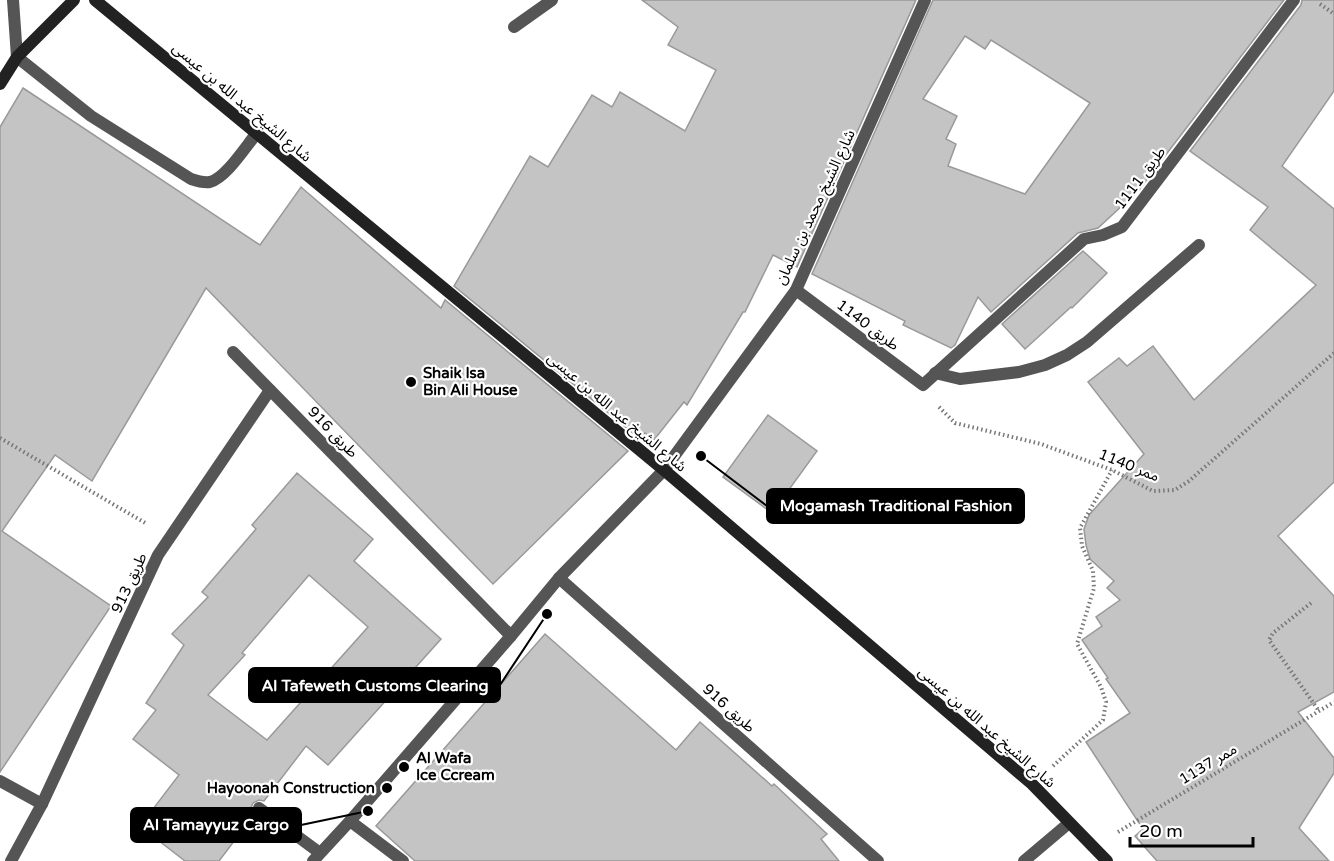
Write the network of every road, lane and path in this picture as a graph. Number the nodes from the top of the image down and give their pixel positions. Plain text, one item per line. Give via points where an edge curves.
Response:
1 (13, 0) edge
2 (74, 0) edge
3 (95, 0) edge
4 (552, 0) edge
5 (925, 0) edge
6 (1294, 0) edge
7 (1314, 0) edge
8 (1334, 14) edge
9 (514, 27) dead end
10 (17, 57) junction
11 (0, 84) edge
12 (257, 134) junction
13 (1199, 244) dead end
14 (796, 290) junction
15 (233, 352) dead end
16 (1334, 353) edge
17 (935, 374) junction
18 (923, 385) junction
19 (270, 390) junction
20 (0, 438) edge
21 (664, 470) junction
22 (1112, 470) junction
23 (170, 538) junction
24 (559, 578) junction
25 (1311, 603) dead end
26 (511, 636) junction
27 (1334, 702) edge
28 (1319, 711) junction
29 (0, 781) edge
30 (1032, 784) junction
31 (42, 804) junction
32 (259, 808) dead end
33 (350, 821) junction
34 (1069, 823) junction
35 (1094, 846) junction
36 (316, 857) edge
37 (11, 861) edge
38 (403, 861) edge
39 (878, 861) edge
40 (1024, 861) edge
41 (1107, 861) edge

1 - 10 street
2 - 10 street
3 - 12 street, شارع الشيخ عبد الله بن عيسى
4 - 9 street
5 - 14 street, شارع الشيخ محمد بن سلمان
6 - 17 street, طريق 1111 via 1122,227 1084,239
7 - 8 path
10 - 11 street
10 - 12 street via 91,116 200,182 218,178
12 - 21 street, شارع الشيخ عبد الله بن عيسى
13 - 17 street via 1067,355 1019,372 960,379
14 - 18 street, طريق 1140
14 - 21 street, شارع الشيخ محمد بن سلمان
15 - 19 street, طريق 916
16 - 22 path, ممر 1140 via 1176,490 1153,491
17 - 18 street, طريق 1111
18 - 22 path, ممر 1140 via 955,423 1041,444
19 - 23 street, طريق 913
19 - 26 street, طريق 916
20 - 23 path
21 - 24 street
21 - 30 street, شارع الشيخ عبد الله بن عيسى
22 - 30 path via 1080,528 1094,588 1077,644 1101,687 1106,702 1103,720
23 - 31 street, طريق 913 via 158,555
24 - 26 street
24 - 39 street, طريق 916
25 - 28 path via 1269,640
26 - 33 street
27 - 28 path, ممر 1137
28 - 35 path, ممر 1137
29 - 31 street
30 - 34 street, شارع الشيخ عبد الله بن عيسى
31 - 37 street, طريق 913
32 - 36 street
33 - 36 street
33 - 38 street
34 - 35 street, شارع الشيخ عبد الله بن عيسى
34 - 40 street
35 - 41 street, شارع الشيخ عبد الله بن عيسى

